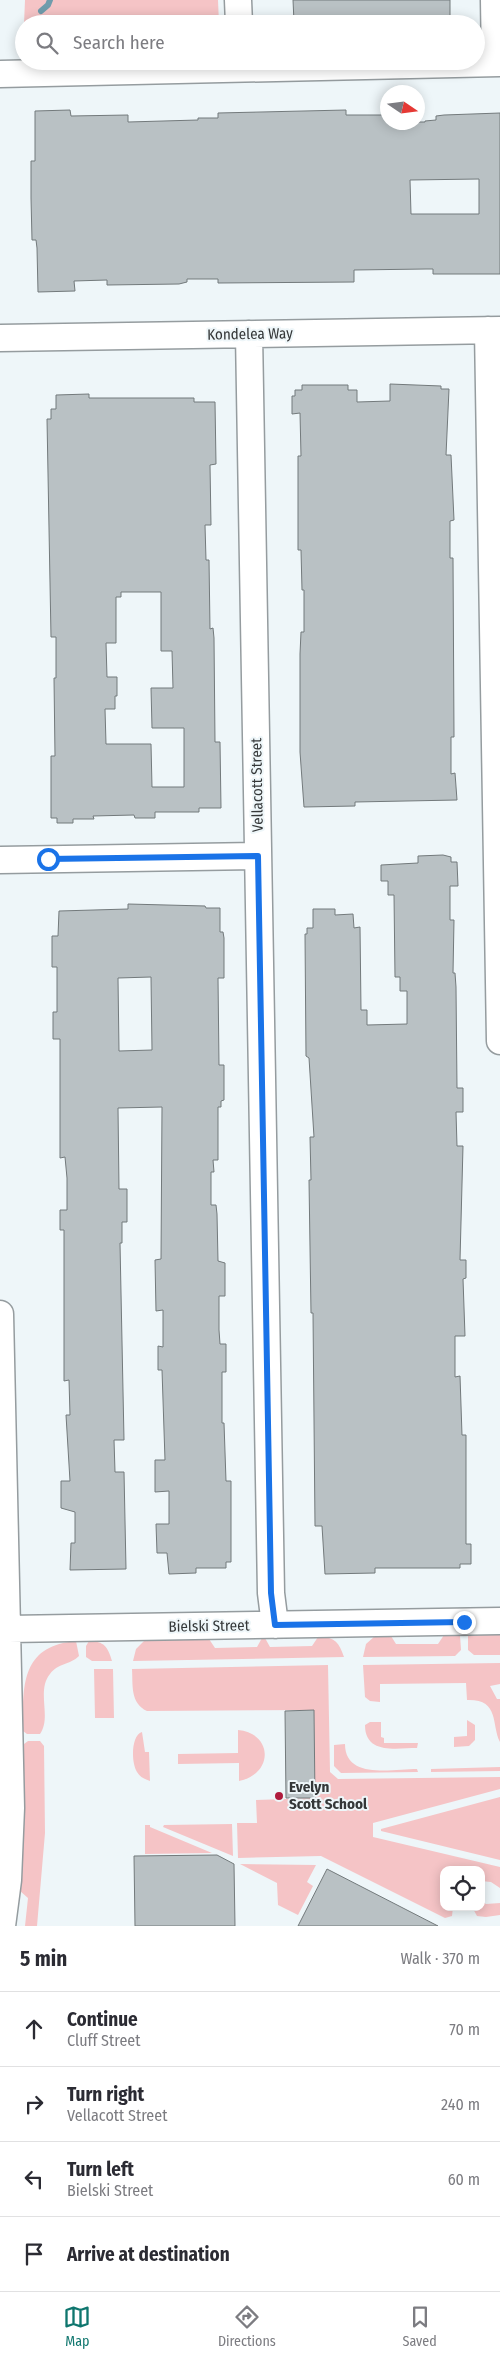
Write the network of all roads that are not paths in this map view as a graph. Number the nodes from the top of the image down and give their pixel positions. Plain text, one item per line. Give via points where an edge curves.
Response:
1 (238, 0) edge
2 (494, 0) edge
3 (239, 15) edge
4 (485, 63) edge
5 (498, 63) edge
6 (96, 70) edge
7 (0, 74) edge
8 (494, 330) edge
9 (249, 334) junction
10 (0, 338) edge
11 (496, 596) edge
12 (498, 852) edge
13 (258, 856) junction
14 (0, 860) edge
15 (500, 1041) edge
16 (0, 1314) edge
17 (500, 1621) edge
18 (275, 1625) junction
19 (9, 1630) junction
20 (2, 1926) edge

1 - 3 street
2 - 5 street
4 - 5 street
6 - 7 street
8 - 9 street, Kondelea Way
8 - 11 street
9 - 10 street, Kondelea Way
9 - 13 street, Vellacott Street
11 - 12 street
12 - 15 street
13 - 14 street
13 - 18 street, Vellacott Street via 271,1593
16 - 19 street
17 - 18 street, Bielski Street
18 - 19 street, Bielski Street
19 - 20 street via 11,1808

